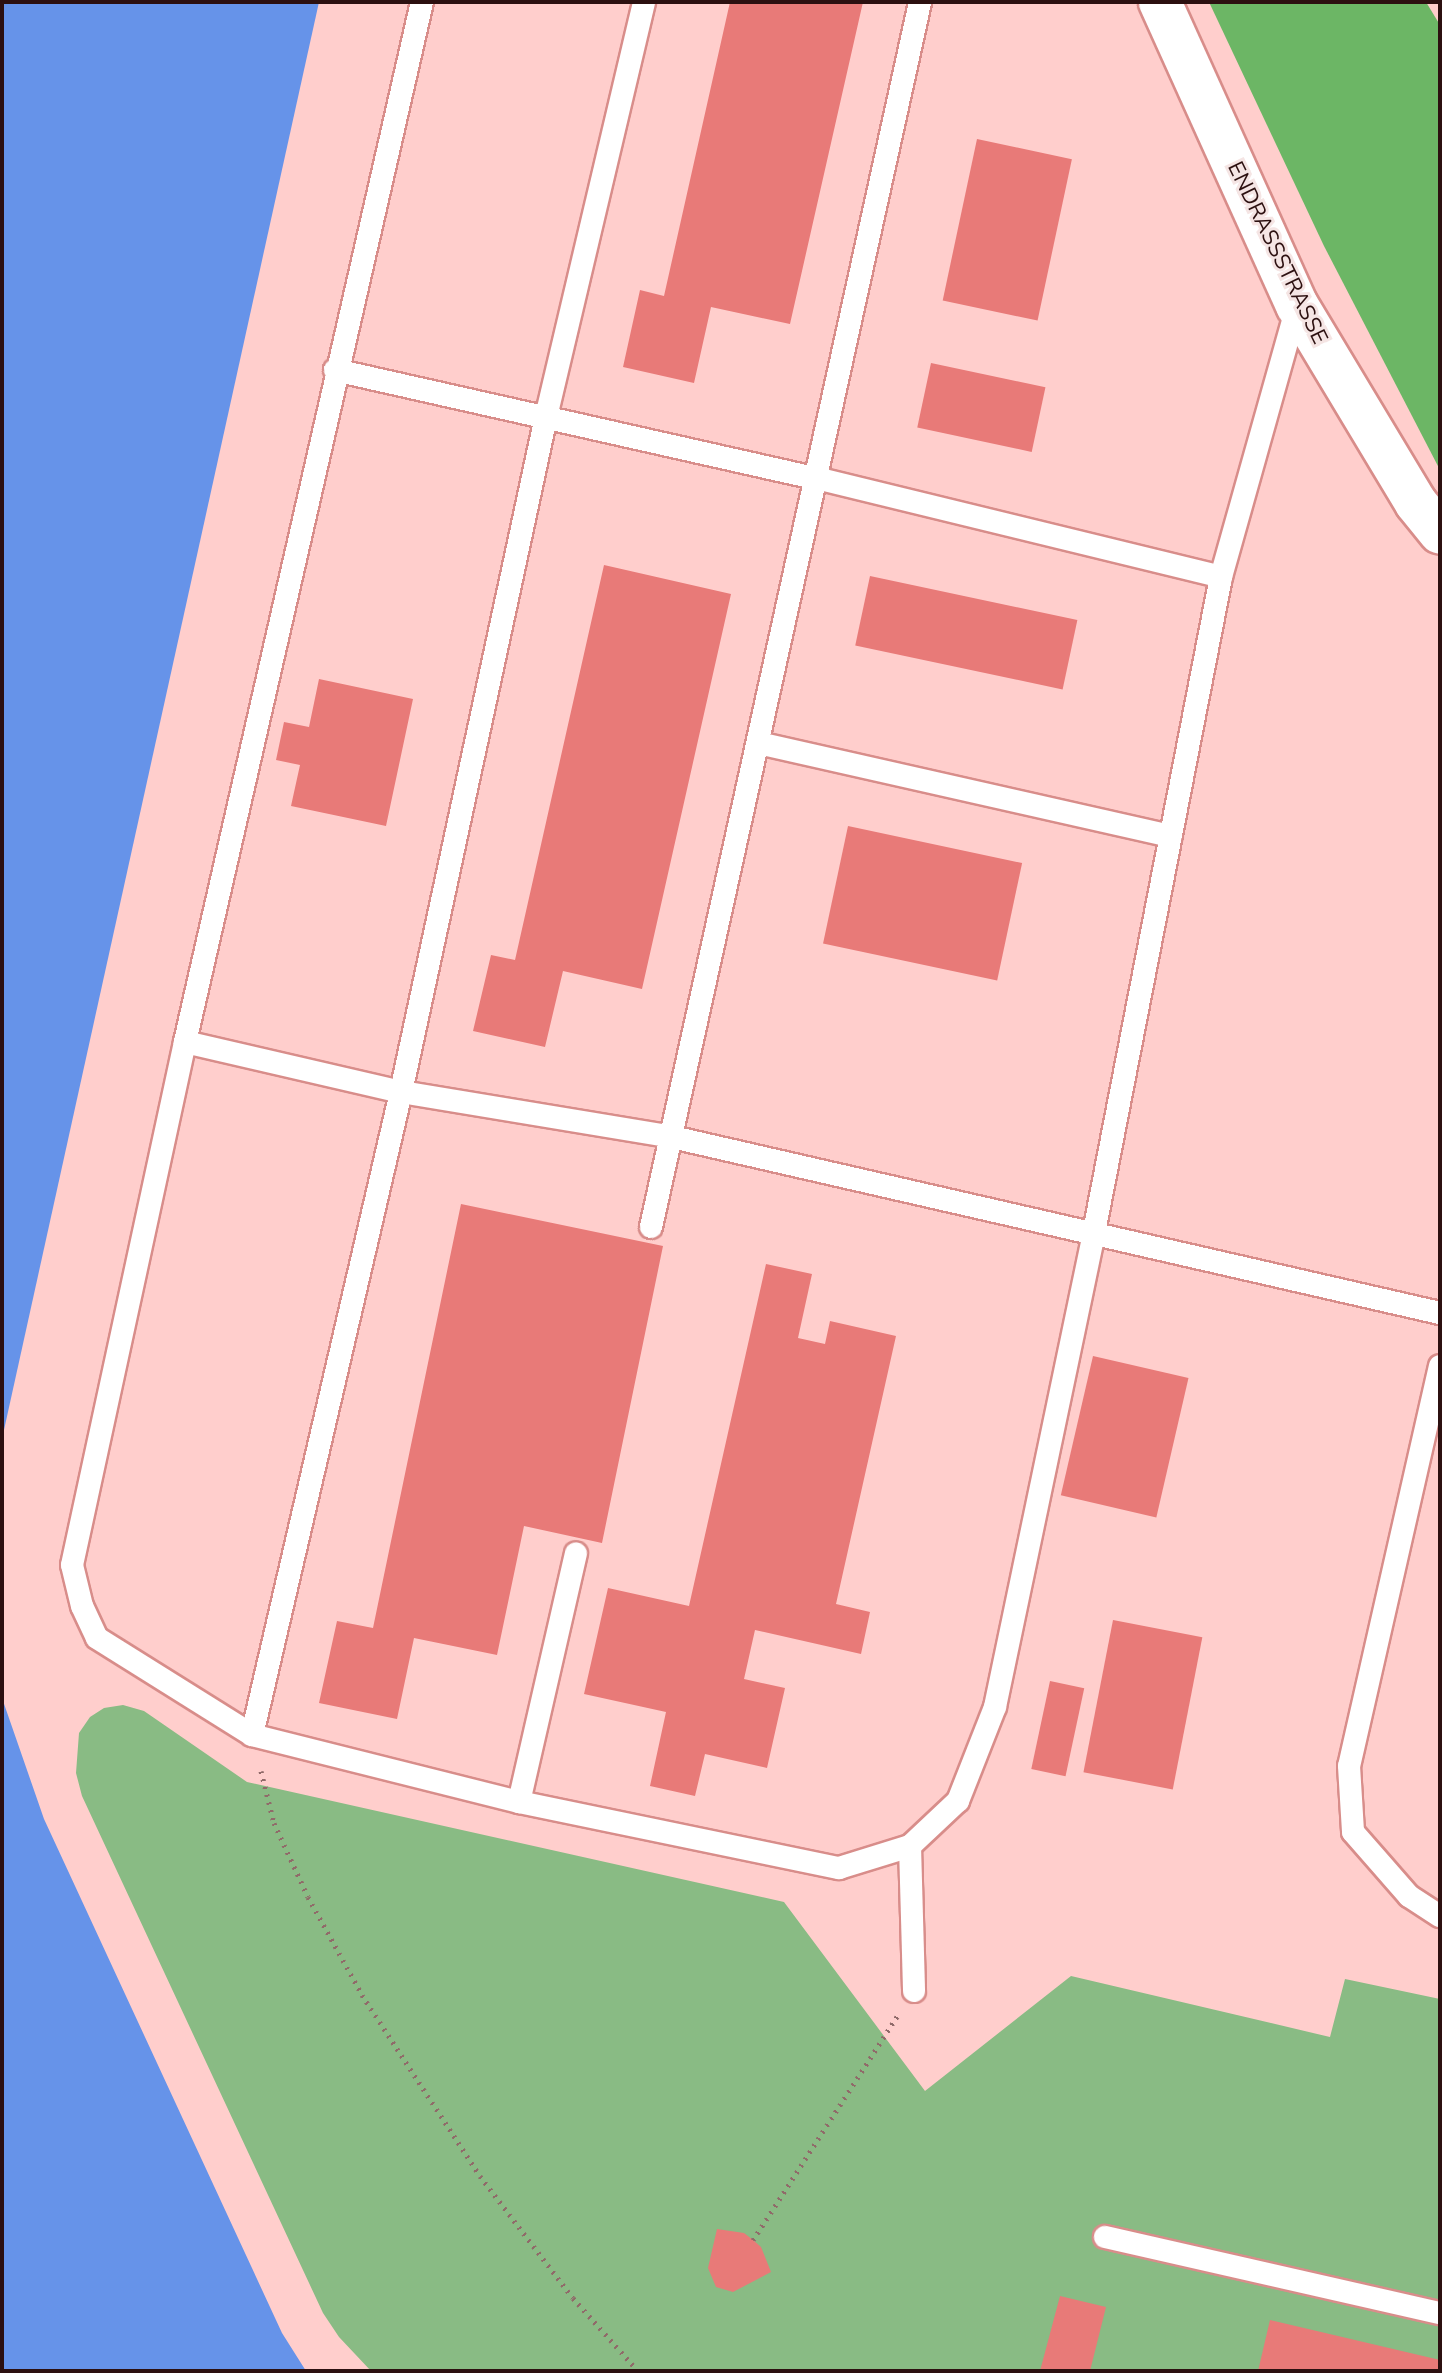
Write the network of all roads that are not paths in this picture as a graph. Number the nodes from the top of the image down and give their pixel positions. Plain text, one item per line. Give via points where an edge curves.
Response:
1 (422, 2) edge
2 (644, 2) edge
3 (920, 2) edge
4 (1160, 2) edge
5 (1297, 305) junction
6 (335, 370) junction
7 (546, 417) junction
8 (816, 478) junction
9 (1440, 533) edge
10 (1221, 577) junction
11 (758, 743) junction
12 (1171, 836) junction
13 (185, 1042) junction
14 (401, 1092) junction
15 (672, 1137) junction
16 (651, 1227) dead end
17 (1094, 1232) junction
18 (1440, 1313) edge
19 (1440, 1366) edge
20 (576, 1553) dead end
21 (252, 1735) junction
22 (519, 1802) junction
23 (910, 1846) junction
24 (1440, 1916) edge
25 (914, 1991) road end
26 (1105, 2237) dead end
27 (1440, 2313) edge

1 - 6 lane
2 - 7 lane
3 - 8 lane
4 - 5 street, ENDRASSSTRASSE
5 - 9 street, ENDRASSSTRASSE via 1416,503
5 - 10 lane
6 - 7 lane
6 - 13 lane
7 - 8 lane
7 - 14 lane
8 - 10 lane
8 - 11 lane
10 - 12 lane
11 - 12 lane
11 - 15 lane
12 - 17 lane
13 - 14 lane
13 - 21 lane via 72,1565 97,1638
14 - 15 lane
14 - 21 lane
15 - 16 lane
15 - 17 lane
17 - 18 lane
17 - 23 lane via 995,1707 958,1801
19 - 24 lane via 1349,1766 1353,1832 1409,1896
20 - 22 lane
21 - 22 lane
22 - 23 lane via 839,1868
23 - 25 lane
26 - 27 lane

